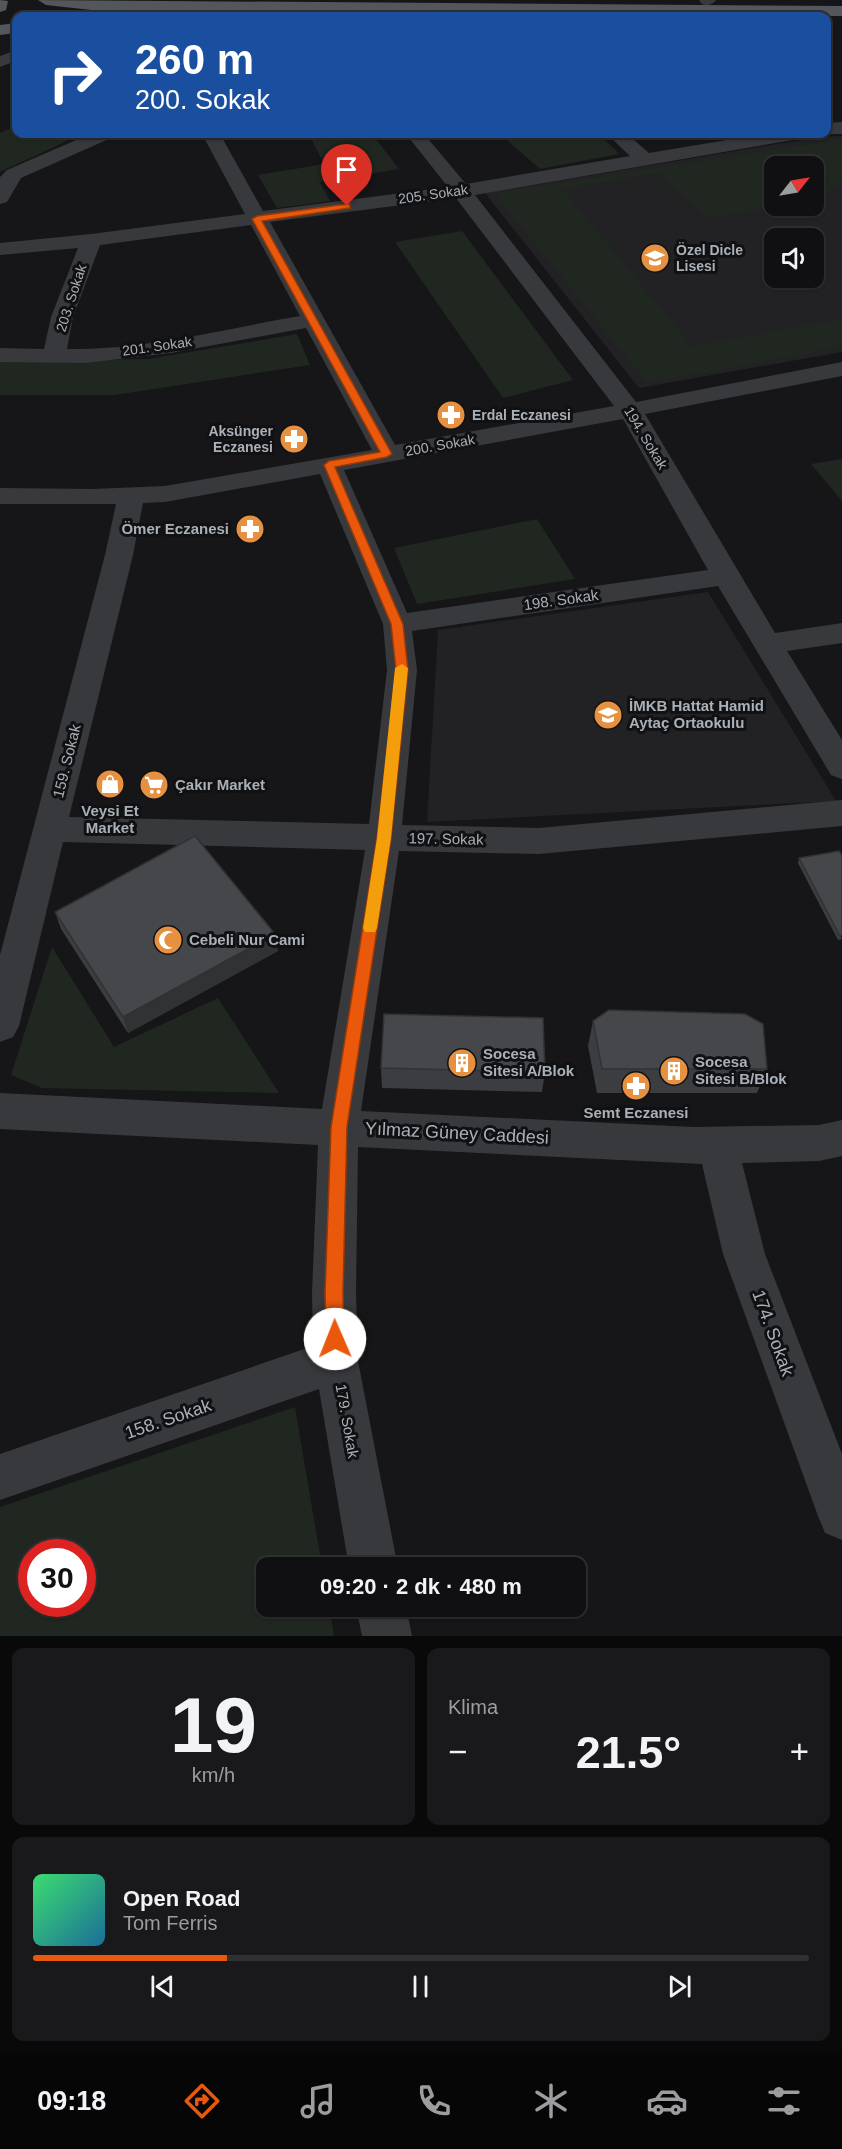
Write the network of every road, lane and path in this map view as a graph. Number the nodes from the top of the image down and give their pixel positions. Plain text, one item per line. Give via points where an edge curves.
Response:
1 (46, 0) edge
2 (104, 0) edge
3 (280, 0) edge
4 (355, 0) edge
5 (379, 0) edge
6 (0, 1) edge
7 (707, 1) edge
8 (0, 7) edge
9 (160, 7) junction
10 (236, 8) junction
11 (472, 12) edge
12 (812, 12) edge
13 (95, 138) edge
14 (213, 138) edge
15 (418, 138) edge
16 (621, 138) edge
17 (769, 138) edge
18 (645, 159) junction
19 (461, 191) junction
20 (0, 198) edge
21 (257, 219) junction
22 (91, 240) junction
23 (0, 249) edge
24 (312, 320) junction
25 (0, 355) edge
26 (54, 356) junction
27 (842, 369) edge
28 (630, 410) junction
29 (387, 454) junction
30 (329, 465) junction
31 (0, 496) edge
32 (131, 496) junction
33 (726, 576) junction
34 (397, 624) junction
35 (842, 633) edge
36 (768, 644) junction
37 (842, 766) edge
38 (842, 813) edge
39 (50, 830) junction
40 (384, 838) junction
41 (0, 1026) edge
42 (0, 1112) edge
43 (339, 1127) junction
44 (842, 1138) edge
45 (718, 1146) junction
46 (336, 1361) junction
47 (0, 1477) edge
48 (842, 1516) edge
49 (372, 1557) edge
50 (383, 1617) edge
51 (387, 1636) edge

1 - 9 main road via 110,7
2 - 9 street
3 - 10 main road
4 - 5 main road
5 - 7 main road
6 - 8 main road
7 - 12 main road via 790,2
9 - 10 main road
10 - 11 main road
13 - 20 street via 14,174
14 - 21 street
15 - 19 street, 194. Sokak
16 - 18 street
17 - 18 street, 205. Sokak
18 - 19 street, 205. Sokak
19 - 21 street, 205. Sokak
19 - 28 street, 194. Sokak
21 - 22 street, 205. Sokak
21 - 24 street
22 - 23 street, 205. Sokak
22 - 26 street, 203. Sokak via 62,317
24 - 26 street, 201. Sokak via 171,346
24 - 29 street
25 - 26 street, 201. Sokak
27 - 28 street, 200. Sokak
28 - 29 street, 200. Sokak
28 - 33 street, 194. Sokak
29 - 30 street, 200. Sokak
30 - 32 street, 200. Sokak via 165,494
30 - 34 street, 179. Sokak
31 - 32 street, 200. Sokak
32 - 39 street, 159. Sokak
33 - 34 street, 198. Sokak
33 - 36 street, 194. Sokak
34 - 40 street, 179. Sokak via 402,670
35 - 36 street
36 - 37 street, 194. Sokak
38 - 40 street, 197. Sokak via 539,841
39 - 40 street, 197. Sokak
39 - 41 street, 159. Sokak
40 - 43 street, 179. Sokak
42 - 43 street, Yılmaz Güney Caddesi
43 - 45 street, Yılmaz Güney Caddesi
43 - 46 street, 179. Sokak
44 - 45 street, Yılmaz Güney Caddesi via 819,1143
45 - 48 street, 174. Sokak via 744,1254
46 - 47 street, 158. Sokak
46 - 49 street, 179. Sokak
50 - 51 street

